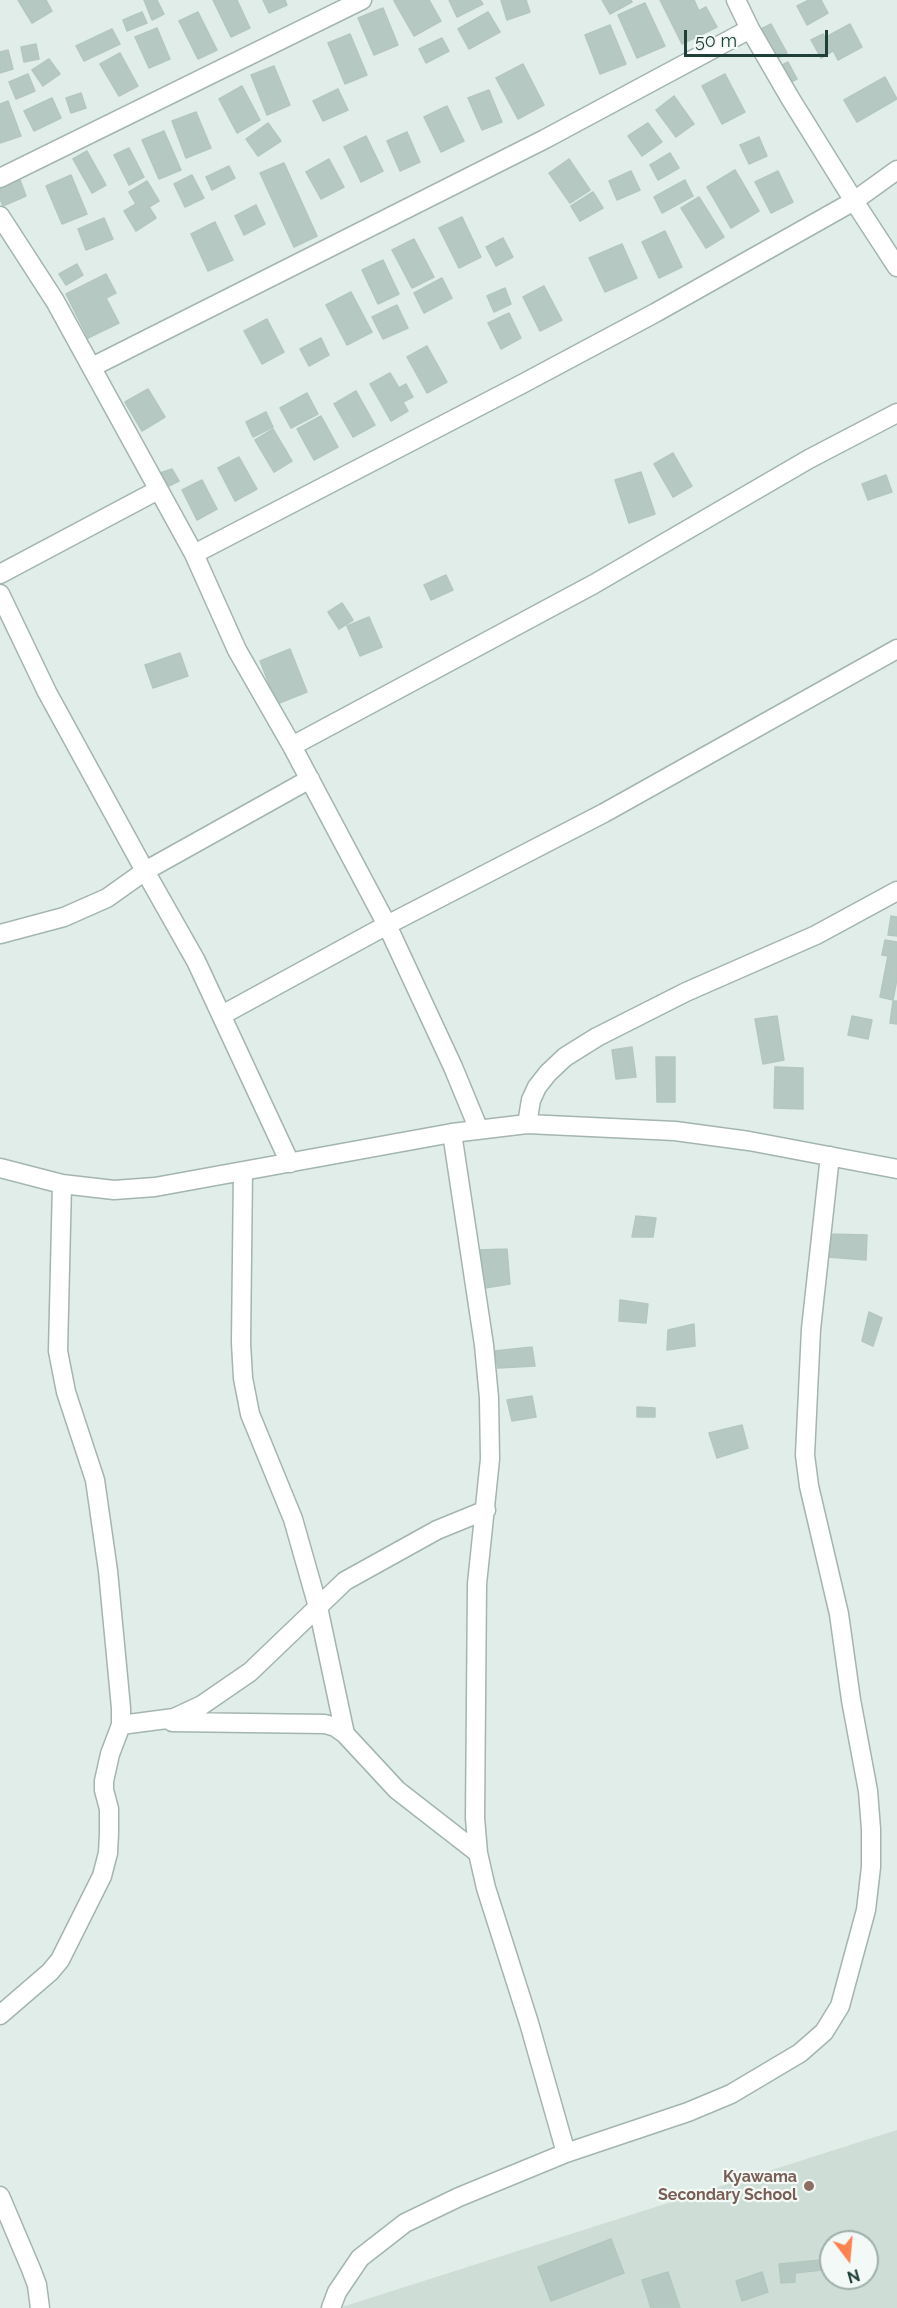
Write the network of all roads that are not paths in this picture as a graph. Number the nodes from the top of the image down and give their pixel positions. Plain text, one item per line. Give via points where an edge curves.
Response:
1 (362, 0) edge
2 (736, 0) edge
3 (750, 29) junction
4 (897, 170) edge
5 (0, 178) edge
6 (854, 201) junction
7 (0, 216) edge
8 (897, 267) edge
9 (92, 367) junction
10 (897, 413) edge
11 (158, 490) junction
12 (194, 554) junction
13 (0, 574) edge
14 (0, 594) edge
15 (897, 649) edge
16 (292, 746) junction
17 (310, 779) junction
18 (144, 871) junction
19 (897, 891) edge
20 (387, 926) junction
21 (0, 934) edge
22 (222, 1015) junction
23 (527, 1124) junction
24 (479, 1130) junction
25 (452, 1133) junction
26 (830, 1156) junction
27 (290, 1163) junction
28 (0, 1168) edge
29 (897, 1169) edge
30 (243, 1171) junction
31 (62, 1185) junction
32 (486, 1510) junction
33 (318, 1607) junction
34 (158, 1722) junction
35 (121, 1725) junction
36 (345, 1734) junction
37 (478, 1853) junction
38 (0, 2015) edge
39 (566, 2153) junction
40 (0, 2196) edge
41 (40, 2308) edge
42 (331, 2308) edge

1 - 5 street
2 - 3 street
3 - 6 street
3 - 9 street via 545,139
4 - 6 street
6 - 8 street
6 - 12 street via 543,373
7 - 9 street
9 - 11 street
10 - 16 street via 809,459 594,584
11 - 12 street
11 - 13 street
12 - 16 street via 237,650
14 - 18 street via 47,692
15 - 20 street via 614,807
16 - 17 street
17 - 18 street
17 - 20 street
18 - 21 street via 107,898 64,917
18 - 22 street
19 - 23 street via 816,935 686,992 597,1037 548,1073 531,1100
20 - 22 street
20 - 24 street
22 - 27 street
23 - 24 street
23 - 26 street via 675,1131
24 - 25 street
25 - 27 street
25 - 32 street via 489,1398
26 - 29 street
26 - 39 street via 811,1329 805,1455 839,1614 868,1791 871,1867 866,1910 850,1974 840,2006 824,2032 772,2071 688,2112
27 - 30 street
28 - 31 street
30 - 31 street via 155,1188 114,1190
30 - 33 street via 243,1378 250,1414 293,1519
31 - 35 street via 58,1351 66,1392 95,1480 108,1571
32 - 33 street via 437,1530 381,1560 345,1581
32 - 37 street via 477,1584
33 - 34 street via 250,1672 189,1712
33 - 36 street
34 - 35 street
34 - 36 street via 325,1724
35 - 38 street via 104,1781 110,1833 102,1876 60,1960
36 - 37 street via 396,1790
37 - 39 street
39 - 42 street via 405,2223 360,2258
40 - 41 street via 37,2285

